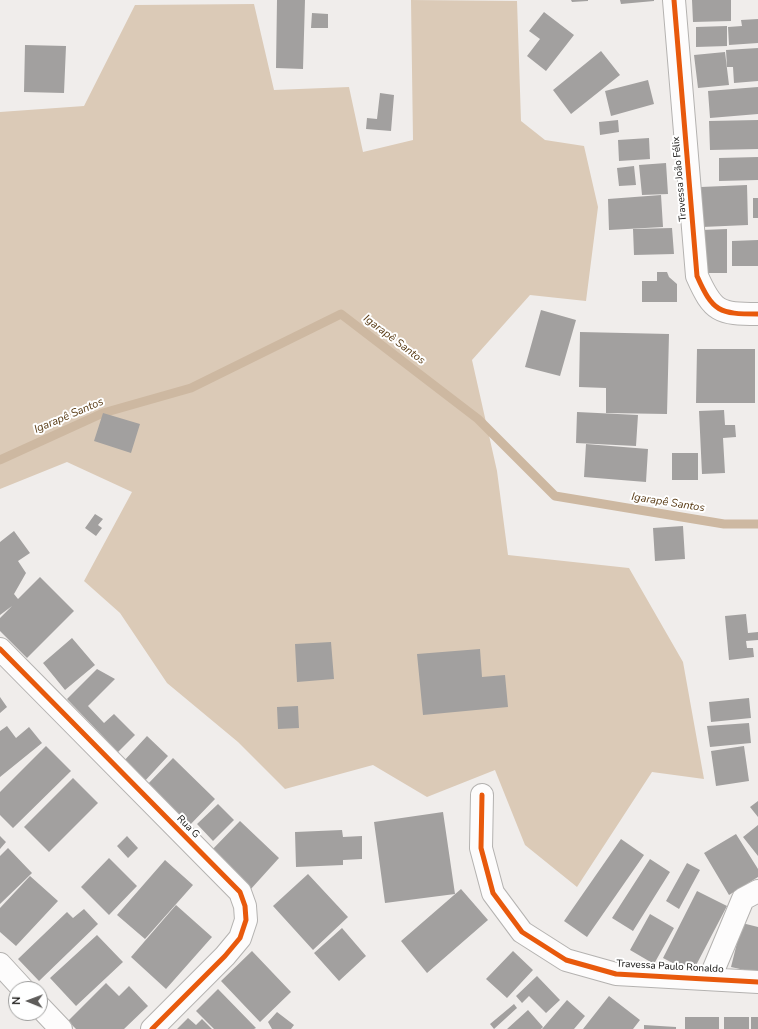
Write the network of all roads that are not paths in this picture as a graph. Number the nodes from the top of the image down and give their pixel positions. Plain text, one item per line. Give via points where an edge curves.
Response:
1 (674, 0) edge
2 (758, 314) edge
3 (0, 649) edge
4 (482, 796) dead end
5 (758, 890) edge
6 (0, 964) edge
7 (710, 978) junction
8 (16, 981) edge
9 (758, 982) edge
10 (48, 1015) edge
11 (61, 1029) edge
12 (152, 1029) edge

1 - 2 street, Travessa João Félix via 697,276 707,298 717,309 731,313
3 - 12 street, Rua G via 240,892 246,920 240,938
4 - 7 street, Travessa Paulo Ronaldo via 481,848 493,893 522,932 566,960 616,974
5 - 7 street via 744,899
6 - 8 street
7 - 9 street, Travessa Paulo Ronaldo
10 - 11 street

